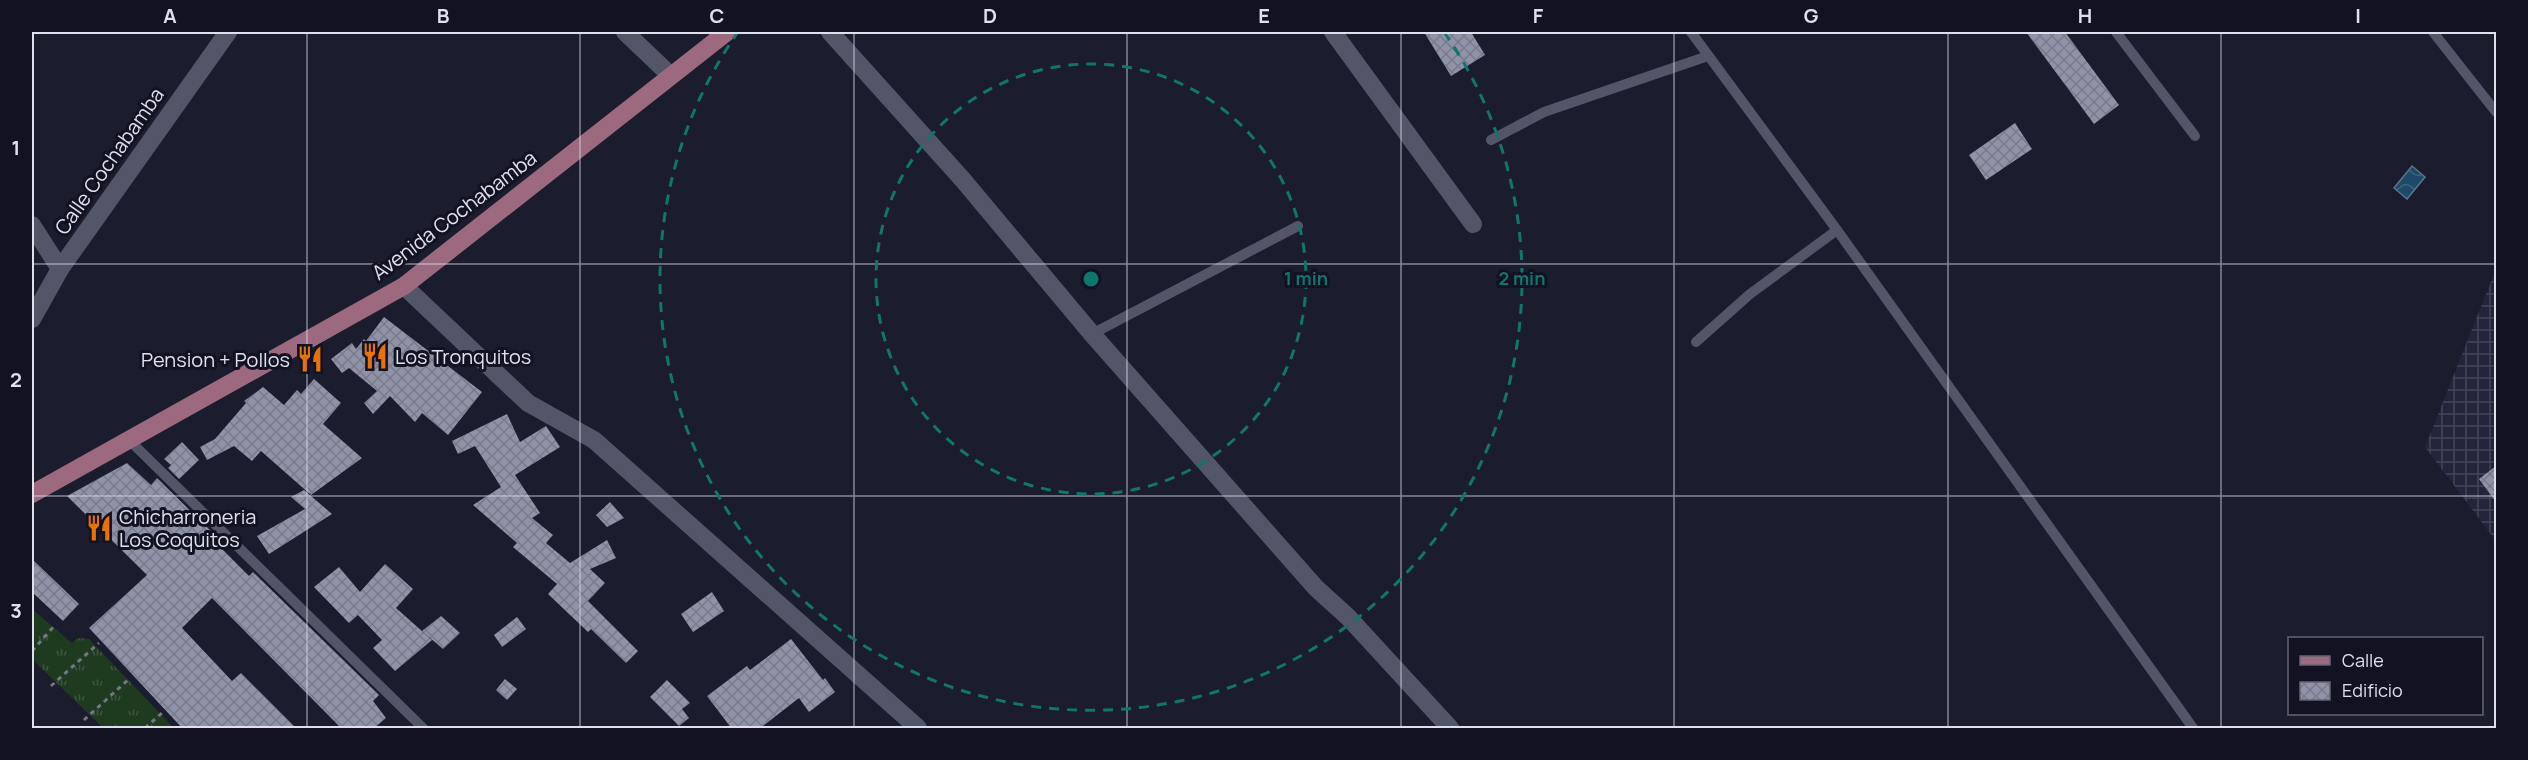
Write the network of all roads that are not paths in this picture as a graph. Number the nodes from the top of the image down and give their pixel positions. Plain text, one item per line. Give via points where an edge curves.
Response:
1 (228, 32) edge
2 (625, 32) edge
3 (727, 32) edge
4 (830, 32) edge
5 (1333, 32) edge
6 (1691, 32) edge
7 (2116, 32) edge
8 (2433, 32) edge
9 (1708, 56) junction
10 (670, 75) junction
11 (2496, 112) edge
12 (2195, 136) dead end
13 (1491, 140) dead end
14 (1473, 224) dead end
15 (32, 225) edge
16 (1298, 226) dead end
17 (1838, 230) junction
18 (60, 269) junction
19 (404, 285) junction
20 (32, 319) edge
21 (1092, 334) junction
22 (1696, 342) dead end
23 (128, 439) junction
24 (32, 494) edge
25 (423, 729) edge
26 (918, 729) edge
27 (1450, 729) edge
28 (2193, 729) edge

1 - 18 street, Calle Cochabamba
2 - 10 street
3 - 10 main road, Avenida Cochabamba
4 - 21 street via 963,180
5 - 14 street
6 - 9 lane
7 - 12 lane
8 - 11 lane
9 - 13 lane via 1544,112
9 - 17 lane
10 - 19 main road, Avenida Cochabamba
15 - 18 street
16 - 21 lane
17 - 22 lane via 1750,294
17 - 28 lane
18 - 20 street, Calle Cochabamba
19 - 23 main road, Avenida Cochabamba
19 - 26 street via 528,403 594,440
21 - 27 street via 1316,588 1348,617
23 - 24 main road, Avenida Cochabamba
23 - 25 lane

